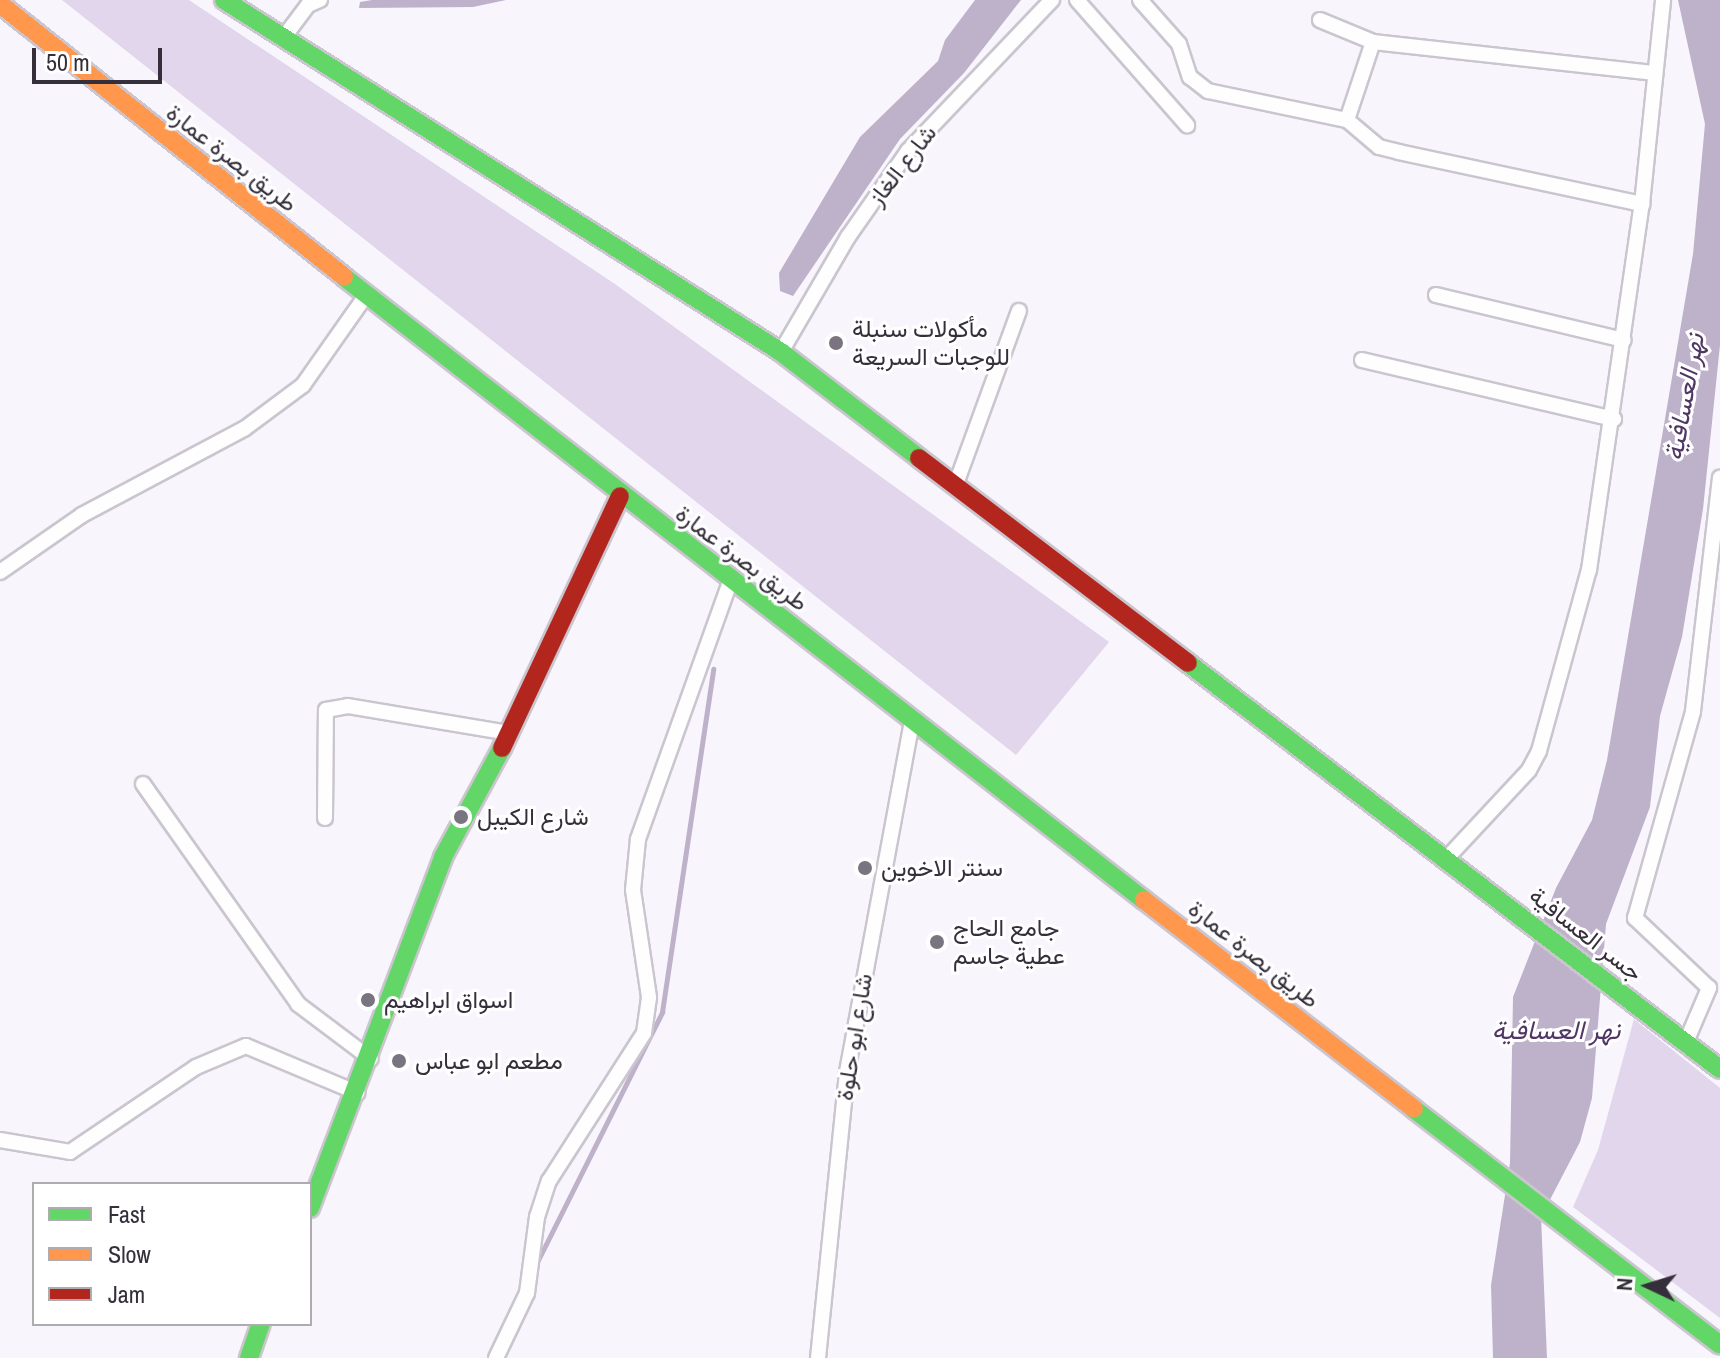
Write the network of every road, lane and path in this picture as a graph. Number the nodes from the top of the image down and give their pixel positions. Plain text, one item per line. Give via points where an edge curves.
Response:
1 (224, 0) edge
2 (320, 0) edge
3 (1052, 0) edge
4 (1077, 0) edge
5 (1140, 0) edge
6 (1663, 0) edge
7 (0, 4) edge
8 (1320, 20) dead end
9 (284, 37) junction
10 (1373, 42) junction
11 (1655, 73) junction
12 (1347, 120) junction
13 (1187, 125) dead end
14 (1642, 204) junction
15 (367, 294) junction
16 (1436, 295) dead end
17 (1019, 311) dead end
18 (1624, 340) junction
19 (781, 352) junction
20 (1362, 360) dead end
21 (1614, 419) junction
22 (1720, 478) edge
23 (957, 481) junction
24 (620, 496) junction
25 (0, 572) edge
26 (732, 579) junction
27 (912, 719) junction
28 (509, 733) junction
29 (143, 784) dead end
30 (325, 818) dead end
31 (1448, 857) junction
32 (1686, 1042) junction
33 (371, 1059) junction
34 (1720, 1069) edge
35 (358, 1093) junction
36 (0, 1140) edge
37 (312, 1203) edge
38 (260, 1326) edge
39 (1720, 1345) edge
40 (249, 1358) edge
41 (496, 1358) edge
42 (818, 1358) edge

1 - 9 main road
2 - 9 street via 308,5
3 - 19 street, شارع الغاز via 908,151
4 - 13 street
5 - 12 street via 1179,44 1190,77 1208,91
6 - 11 street
7 - 15 main road, طريق بصرة عمارة
8 - 10 street
9 - 19 main road
10 - 11 street
10 - 12 street
11 - 14 street
12 - 14 street via 1379,147
14 - 18 street
15 - 24 main road, طريق بصرة عمارة
15 - 25 street via 303,385 244,429 82,515
16 - 18 street
17 - 23 street
18 - 21 street
19 - 23 main road
20 - 21 street
21 - 31 street via 1589,570 1539,751 1529,770
22 - 32 street via 1693,711 1635,918 1709,988
23 - 31 main road
24 - 26 main road, طريق بصرة عمارة
24 - 28 main road
26 - 27 main road, طريق بصرة عمارة
26 - 41 street via 638,839 633,890 649,997 644,1033 549,1181 537,1217 527,1293
27 - 39 main road, طريق بصرة عمارة
27 - 42 street, شارع ابو حلوة via 847,1072
28 - 30 street via 348,706 326,710
28 - 33 main road via 443,857
29 - 33 street via 298,1004
31 - 32 main road, جسر العسافية
32 - 34 main road, جسر العسافية
33 - 35 main road
35 - 36 street via 246,1046 196,1067 70,1152
35 - 37 main road
38 - 40 main road

